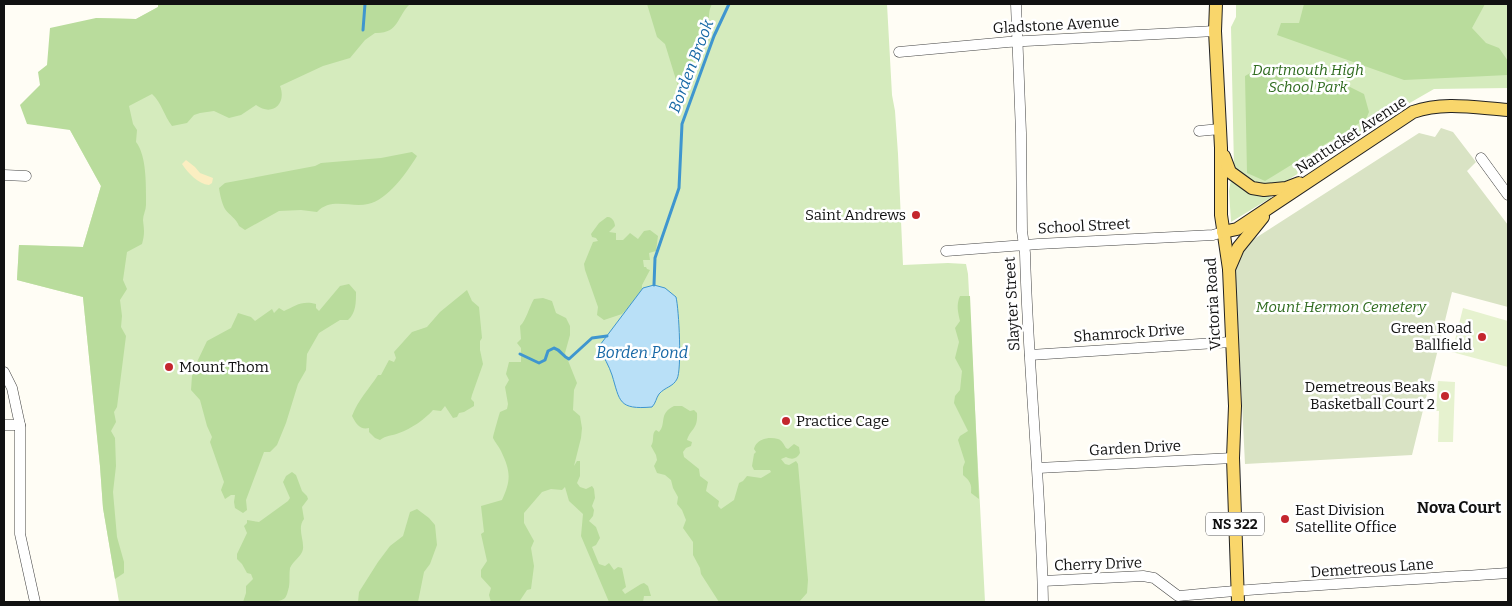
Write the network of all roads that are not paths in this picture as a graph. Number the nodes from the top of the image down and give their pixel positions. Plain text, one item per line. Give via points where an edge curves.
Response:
1 (1016, 4) edge
2 (1216, 4) edge
3 (1215, 31) junction
4 (1018, 42) junction
5 (899, 52) dead end
6 (1508, 110) edge
7 (1220, 129) junction
8 (1198, 131) dead end
9 (1221, 148) junction
10 (1481, 158) dead end
11 (4, 175) edge
12 (26, 176) dead end
13 (1314, 178) junction
14 (1508, 195) edge
15 (1272, 207) junction
16 (1223, 232) junction
17 (1023, 245) junction
18 (946, 251) dead end
19 (1228, 268) junction
20 (1231, 342) junction
21 (1030, 355) junction
22 (4, 372) edge
23 (4, 425) edge
24 (20, 425) junction
25 (1233, 458) junction
26 (1038, 468) junction
27 (1508, 573) edge
28 (1043, 581) junction
29 (1238, 596) edge
30 (35, 602) edge
31 (1043, 602) edge

1 - 4 street, Slayter Street
2 - 3 main road, Victoria Road / NS 322
3 - 4 street, Gladstone Avenue
3 - 7 main road, Victoria Road / NS 322
4 - 5 street, Gladstone Avenue
4 - 17 street, Slayter Street
6 - 13 main road, Nantucket Avenue via 1468,106 1428,107 1413,112
7 - 8 street
7 - 9 main road, Victoria Road / NS 322
9 - 13 main road via 1230,172 1252,188 1286,188
9 - 16 main road, Victoria Road / NS 322
10 - 14 street
11 - 12 street
13 - 15 main road, Nantucket Avenue
15 - 16 main road, Nantucket Avenue via 1237,229
15 - 19 main road via 1238,248
16 - 17 street, School Street
16 - 19 main road, Victoria Road / NS 322
17 - 18 street, School Street
17 - 21 street, Slayter Street
19 - 20 main road, Victoria Road / NS 322
20 - 21 street, Shamrock Drive
20 - 25 main road, Victoria Road / NS 322 via 1235,406
21 - 26 street, Slayter Street
22 - 24 street via 12,388
23 - 24 street
24 - 30 street via 20,534
25 - 26 street, Garden Drive
25 - 29 main road, Victoria Road / NS 322
26 - 28 street, Slayter Street
27 - 29 street, Demetreous Lane
28 - 29 street, Cherry Drive via 1143,576 1154,578 1178,596
28 - 31 street, Slayter Street

